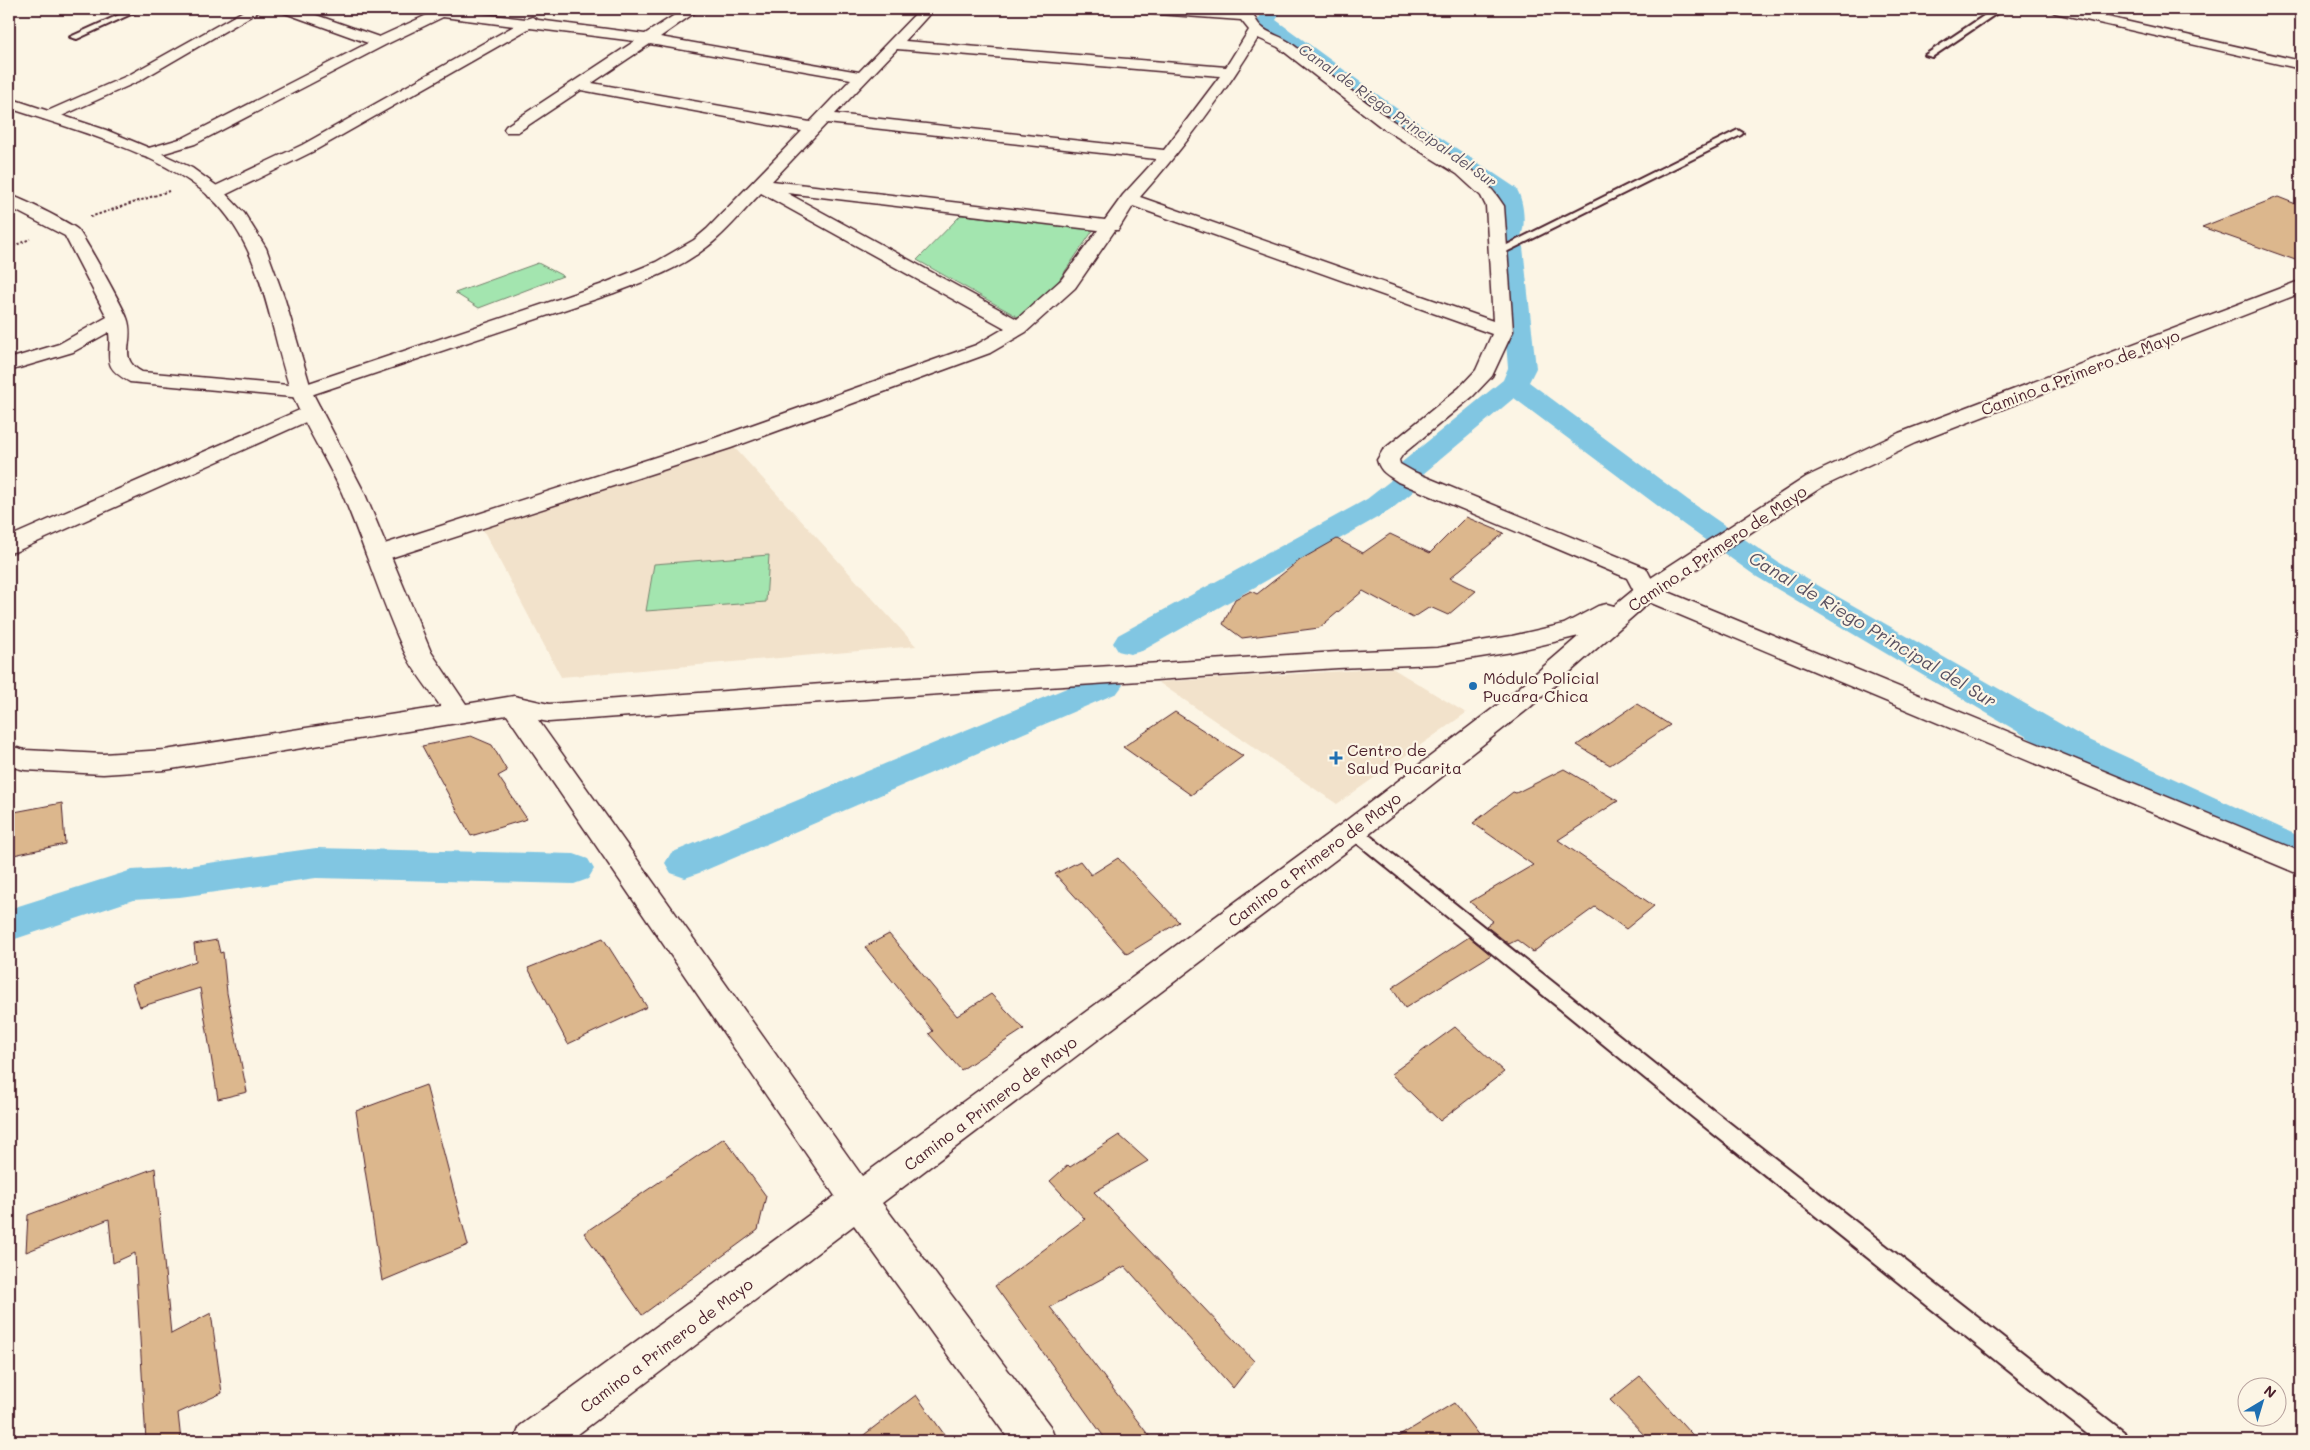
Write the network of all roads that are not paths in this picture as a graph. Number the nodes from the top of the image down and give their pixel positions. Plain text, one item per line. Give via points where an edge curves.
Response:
1 (138, 9) edge
2 (256, 9) edge
3 (553, 9) edge
4 (693, 9) edge
5 (927, 9) edge
6 (1143, 9) edge
7 (1999, 9) edge
8 (2055, 9) edge
9 (297, 10) edge
10 (446, 11) edge
11 (1249, 18) edge
12 (528, 23) junction
13 (74, 37) dead end
14 (647, 39) junction
15 (380, 42) junction
16 (894, 44) junction
17 (1929, 55) dead end
18 (2301, 66) edge
19 (1230, 72) junction
20 (863, 77) junction
21 (579, 85) junction
22 (9, 103) edge
23 (49, 116) junction
24 (819, 123) junction
25 (512, 129) dead end
26 (1738, 133) dead end
27 (148, 152) junction
28 (1168, 155) junction
29 (759, 185) junction
30 (215, 193) junction
31 (1129, 199) junction
32 (9, 200) edge
33 (1112, 226) junction
34 (1498, 252) junction
35 (2301, 287) edge
36 (118, 319) junction
37 (1019, 328) junction
38 (1503, 331) junction
39 (9, 365) edge
40 (306, 402) junction
41 (9, 546) edge
42 (378, 554) junction
43 (1646, 592) junction
44 (514, 705) junction
45 (459, 714) junction
46 (9, 756) edge
47 (1353, 831) junction
48 (2301, 864) edge
49 (859, 1201) junction
50 (535, 1441) edge
51 (1035, 1441) edge
52 (2114, 1441) edge

1 - 13 lane
2 - 23 street via 134,78
3 - 12 street
4 - 14 street
5 - 16 street
6 - 11 street
7 - 17 lane
8 - 18 street
9 - 15 street
10 - 12 street
10 - 15 street
11 - 19 street
11 - 34 street via 1274,41 1283,44 1386,123 1471,176 1483,187 1496,206
12 - 14 street
12 - 30 street via 308,148
14 - 20 street
14 - 21 street
15 - 27 street via 189,141
16 - 19 street
16 - 20 street
19 - 28 street
20 - 24 street
21 - 24 street
21 - 25 street
22 - 23 street
23 - 27 street
24 - 28 street
24 - 29 street
26 - 34 lane
27 - 30 street via 186,172
28 - 31 street
29 - 33 street
29 - 37 street
29 - 40 street via 691,252 655,271
30 - 40 street via 238,217 257,248
31 - 33 street
31 - 38 street
32 - 36 street via 72,233
33 - 37 street via 1068,284
34 - 38 street
35 - 43 street, Camino a Primero de Mayo via 1899,442 1814,482
36 - 39 street via 66,348
36 - 40 street via 118,361 123,370 137,378
37 - 42 street via 983,349 732,440
38 - 43 street via 1485,372 1466,392 1394,450 1388,460 1390,467 1406,477 1637,573
40 - 41 street
40 - 42 street via 352,492
42 - 45 street via 418,652
43 - 44 street via 1572,630 1437,656 850,691 549,713
43 - 47 street, Camino a Primero de Mayo via 1518,703
43 - 48 street
44 - 45 street
44 - 49 street
45 - 46 street via 165,760 103,764 25,760
47 - 49 street, Camino a Primero de Mayo
47 - 52 lane
49 - 50 street, Camino a Primero de Mayo
49 - 51 street

